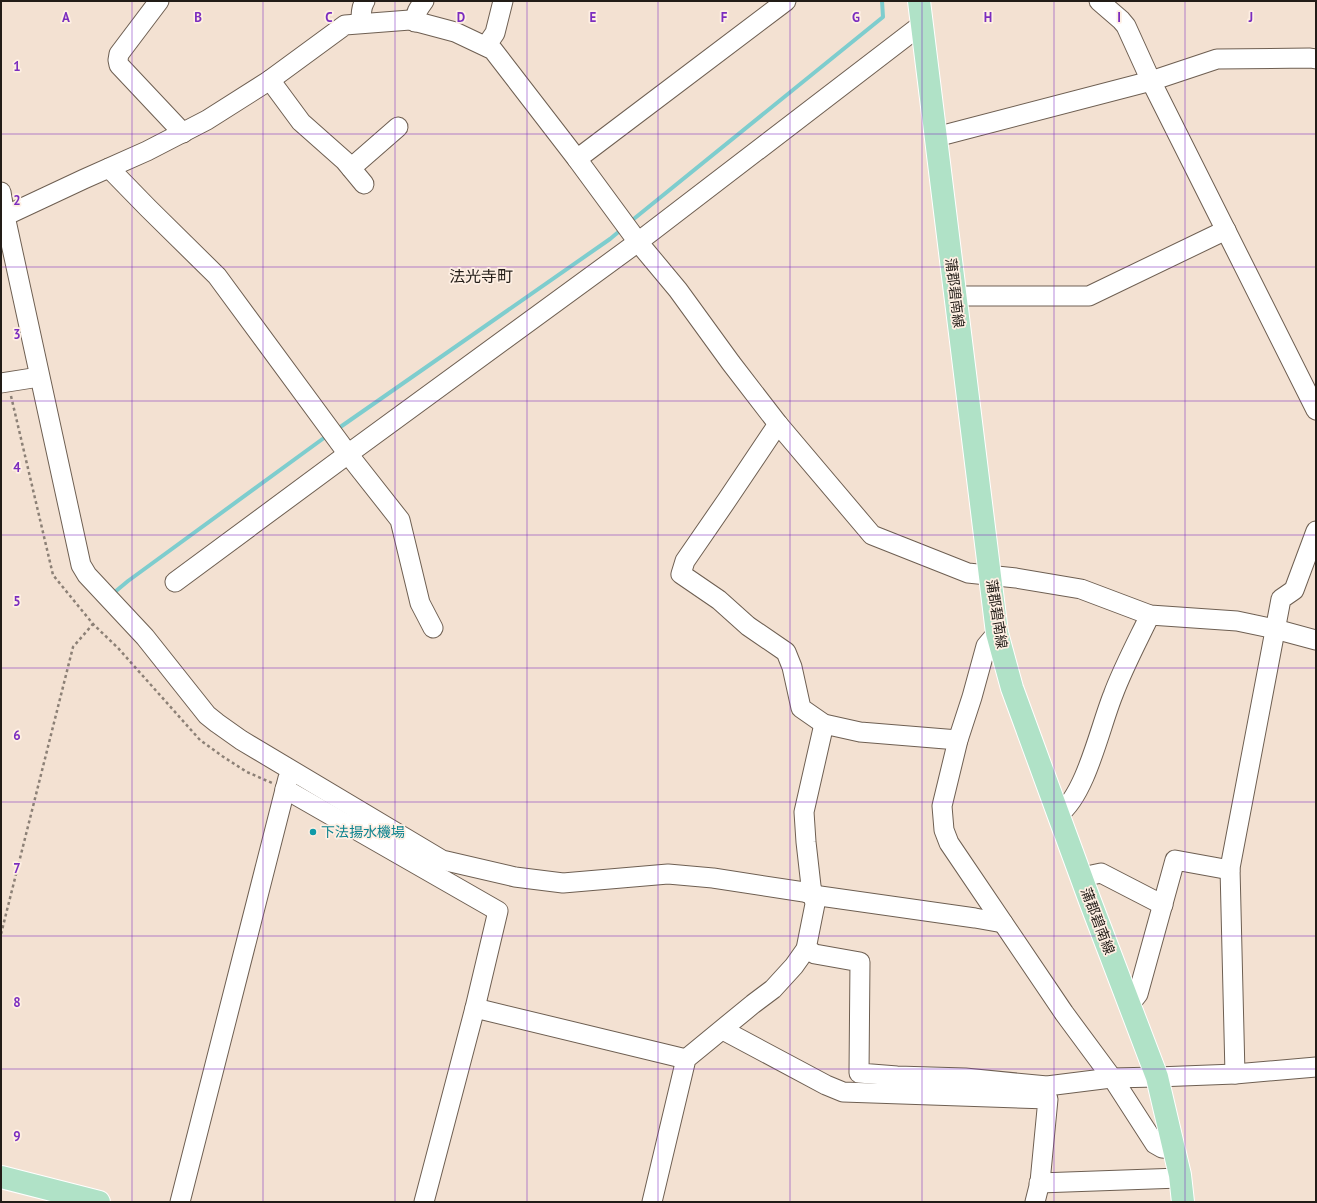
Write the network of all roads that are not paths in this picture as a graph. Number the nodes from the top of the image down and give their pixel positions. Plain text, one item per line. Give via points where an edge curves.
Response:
1 (159, 1) edge
2 (365, 1) edge
3 (424, 1) edge
4 (503, 1) edge
5 (786, 1) edge
6 (918, 1) edge
7 (1099, 1) edge
8 (415, 22) junction
9 (360, 23) junction
10 (921, 25) junction
11 (486, 46) junction
12 (1316, 59) edge
13 (270, 80) junction
14 (1151, 81) junction
15 (398, 128) dead end
16 (183, 133) junction
17 (936, 137) junction
18 (577, 159) junction
19 (109, 168) junction
20 (351, 168) junction
21 (364, 184) dead end
22 (1, 192) edge
23 (3, 216) edge
24 (1226, 230) junction
25 (638, 242) junction
26 (956, 296) junction
27 (39, 377) junction
28 (1, 383) edge
29 (1316, 410) edge
30 (778, 424) junction
31 (348, 454) junction
32 (1316, 531) edge
33 (991, 576) junction
34 (175, 582) dead end
35 (1150, 615) junction
36 (433, 628) dead end
37 (1275, 628) junction
38 (997, 633) junction
39 (1316, 640) edge
40 (824, 724) junction
41 (958, 740) junction
42 (290, 768) junction
43 (285, 789) junction
44 (1059, 814) junction
45 (1230, 870) junction
46 (1082, 877) junction
47 (812, 895) junction
48 (1163, 905) junction
49 (1003, 924) junction
50 (806, 949) junction
51 (1128, 1000) junction
52 (475, 1008) junction
53 (723, 1030) junction
54 (686, 1060) junction
55 (1316, 1067) edge
56 (1235, 1074) junction
57 (1157, 1077) junction
58 (1116, 1084) junction
59 (1174, 1150) junction
60 (1, 1177) edge
61 (1180, 1178) junction
62 (1040, 1183) junction
63 (99, 1202) edge
64 (180, 1202) edge
65 (424, 1202) edge
66 (652, 1202) edge
67 (1035, 1202) edge
68 (1183, 1202) edge

1 - 16 street via 119,54 118,60 119,65
2 - 9 street
3 - 8 street via 418,9
4 - 11 street via 495,33
5 - 18 street
6 - 10 main road, 蒲郡碧南線
7 - 14 street via 1124,23
8 - 9 street via 410,20
8 - 11 street via 455,32
9 - 13 street via 345,25
10 - 17 main road, 蒲郡碧南線
10 - 25 street
11 - 18 street via 493,50
12 - 14 street via 1217,59
13 - 16 street
13 - 20 street via 301,122
14 - 17 street
14 - 24 street
15 - 20 street
16 - 19 street
17 - 26 main road, 蒲郡碧南線
18 - 25 street
19 - 23 street
19 - 31 street via 217,276
20 - 21 street
22 - 23 street
23 - 27 street
24 - 26 street via 1089,296
24 - 29 street
25 - 30 street via 678,290
25 - 31 street
26 - 33 main road, 蒲郡碧南線
27 - 28 street
27 - 42 street via 77,551 87,575 145,637 208,715 241,740
30 - 33 street via 872,535 968,573
30 - 40 street via 685,561 681,574 720,600 748,626 786,652 801,708
31 - 34 street
31 - 36 street via 400,520 420,603
32 - 37 street via 1294,590 1281,599
33 - 35 street via 1081,589
33 - 38 main road, 蒲郡碧南線
35 - 37 street via 1237,621
35 - 44 street via 1125,665 1089,765 1073,801
37 - 39 street
37 - 45 street
38 - 41 street via 986,646
38 - 44 main road, 蒲郡碧南線 via 1012,688
40 - 41 street via 860,732
40 - 47 street via 804,812
41 - 49 street via 942,806 944,830 949,843
42 - 43 street
42 - 47 street via 442,860 515,877 563,883 668,874 713,878
43 - 52 street via 498,911
43 - 64 street
44 - 46 main road, 蒲郡碧南線
45 - 48 street via 1175,860
45 - 56 street
46 - 48 street via 1101,873
46 - 51 main road, 蒲郡碧南線
47 - 49 street
47 - 50 street via 815,904
48 - 51 street via 1138,994 1134,999
49 - 58 street
50 - 53 street via 773,989
50 - 58 street via 815,954 860,962 859,1073 965,1078 1047,1086
51 - 57 main road, 蒲郡碧南線
52 - 54 street
52 - 65 street
53 - 54 street
53 - 62 street via 843,1092 1048,1099
54 - 66 street
55 - 56 street
56 - 57 street
57 - 58 street
57 - 59 main road, 蒲郡碧南線
58 - 59 street via 1155,1144
59 - 61 main road, 蒲郡碧南線
60 - 63 main road
61 - 62 street
61 - 68 main road, 蒲郡碧南線
62 - 67 street

